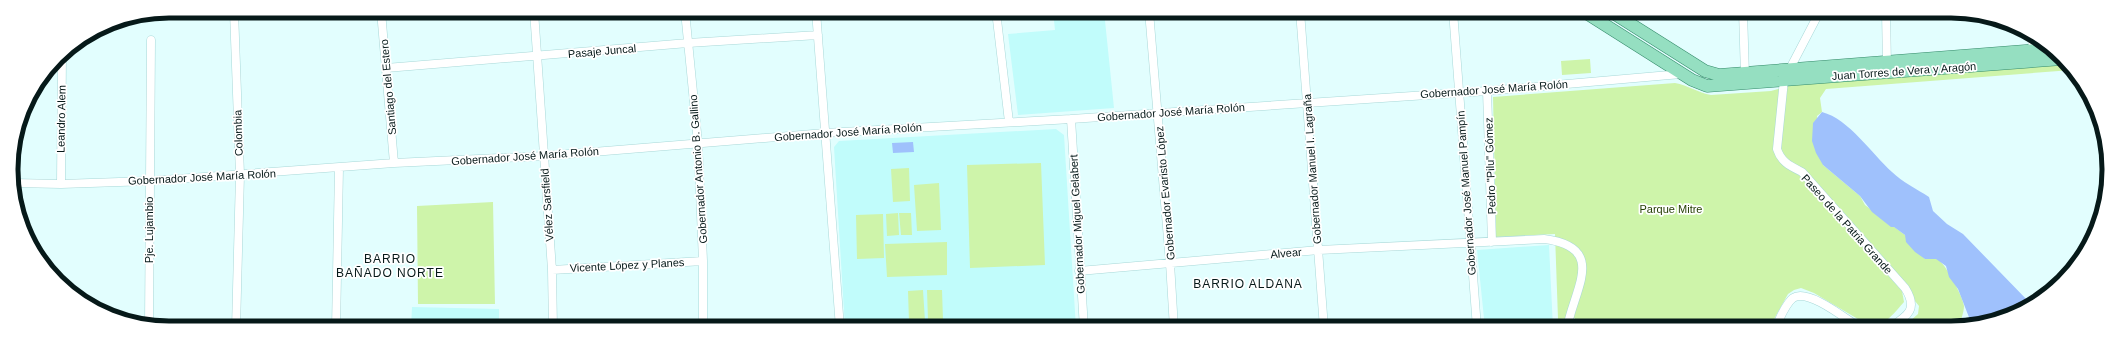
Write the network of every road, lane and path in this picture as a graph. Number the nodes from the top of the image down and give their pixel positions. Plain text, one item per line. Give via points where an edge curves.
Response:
1 (234, 18) edge
2 (382, 18) edge
3 (534, 18) edge
4 (686, 18) edge
5 (817, 18) edge
6 (997, 18) edge
7 (1149, 18) edge
8 (1301, 18) edge
9 (1454, 18) edge
10 (1602, 18) edge
11 (1621, 18) edge
12 (1743, 18) edge
13 (1816, 18) edge
14 (1886, 18) edge
15 (818, 35) junction
16 (150, 40) dead end
17 (2032, 42) edge
18 (688, 43) junction
19 (2045, 51) edge
20 (2033, 56) junction
21 (537, 57) junction
22 (2053, 58) edge
23 (61, 63) edge
24 (1887, 67) junction
25 (386, 68) junction
26 (1791, 69) junction
27 (1681, 74) junction
28 (1746, 78) junction
29 (1784, 80) junction
30 (1488, 91) junction
31 (1459, 92) junction
32 (1307, 102) junction
33 (1158, 113) junction
34 (1071, 119) junction
35 (1008, 122) junction
36 (825, 133) junction
37 (698, 143) junction
38 (544, 156) junction
39 (394, 163) junction
40 (338, 168) junction
41 (240, 175) junction
42 (150, 181) junction
43 (18, 183) edge
44 (60, 184) junction
45 (1492, 242) junction
46 (1470, 244) junction
47 (1319, 250) junction
48 (703, 261) junction
49 (1170, 263) junction
50 (552, 270) junction
51 (1079, 271) junction
52 (149, 320) edge
53 (236, 321) edge
54 (336, 321) edge
55 (553, 321) edge
56 (703, 321) edge
57 (839, 321) edge
58 (1083, 321) edge
59 (1174, 321) edge
60 (1324, 321) edge
61 (1476, 321) edge
62 (1569, 321) edge
63 (1779, 321) edge
64 (1849, 321) edge
65 (1900, 321) edge

1 - 41 street, Colombia
2 - 25 street, Santiago del Estero
3 - 21 street, Vélez Sarsfield
4 - 18 street, Gobernador Antonio B. Gallino
5 - 15 street
6 - 35 street
7 - 33 street, Gobernador Evaristo López
8 - 32 street, Gobernador Manuel I. Lagraña
9 - 31 street, Gobernador José Manuel Pampín
10 - 27 main road
11 - 28 main road via 1705,71
12 - 28 street
13 - 26 street, Paseo de la Patria Grande
14 - 24 street
15 - 18 street, Pasaje Juncal
15 - 36 street
16 - 42 street, Pje. Lujambio
17 - 20 street
18 - 21 street, Pasaje Juncal
18 - 37 street, Gobernador Antonio B. Gallino
19 - 20 main road, Juan Torres de Vera y Aragón
20 - 22 main road, Juan Torres de Vera y Aragón
20 - 24 main road, Juan Torres de Vera y Aragón
21 - 25 street, Pasaje Juncal
21 - 38 street, Vélez Sarsfield
23 - 44 street, Leandro Alem
24 - 26 main road, Juan Torres de Vera y Aragón
24 - 29 main road, Juan Torres de Vera y Aragón
25 - 39 street, Santiago del Estero
26 - 28 main road, Juan Torres de Vera y Aragón
26 - 29 street, Paseo de la Patria Grande
27 - 28 main road via 1707,86
27 - 30 street, Gobernador José María Rolón
28 - 29 main road, Juan Torres de Vera y Aragón
29 - 65 street, Paseo de la Patria Grande via 1777,149 1780,157 1785,163 1802,172 1905,288 1911,298 1911,308 1907,316
30 - 31 street, Gobernador José María Rolón
30 - 45 street, Pedro "Pilu" Gómez
31 - 32 street, Gobernador José María Rolón
31 - 46 street, Gobernador José Manuel Pampín
32 - 33 street, Gobernador José María Rolón
32 - 47 street, Gobernador Manuel I. Lagraña
33 - 34 street, Gobernador José María Rolón
33 - 49 street, Gobernador Evaristo López
34 - 35 street, Gobernador José María Rolón
34 - 51 street, Gobernador Miguel Gelabert
35 - 36 street, Gobernador José María Rolón
36 - 37 street, Gobernador José María Rolón
36 - 57 street
37 - 38 street, Gobernador José María Rolón
37 - 48 street, Gobernador Antonio B. Gallino
38 - 39 street, Gobernador José María Rolón
38 - 50 street, Vélez Sarsfield
39 - 40 street, Gobernador José María Rolón
40 - 41 street, Gobernador José María Rolón
40 - 54 street
41 - 42 street, Gobernador José María Rolón
41 - 53 street, Colombia
42 - 44 street, Gobernador José María Rolón
42 - 52 street, Pje. Lujambio
43 - 44 street, Gobernador José María Rolón
45 - 46 street, Alvear
45 - 62 street via 1544,239 1560,241 1578,253 1584,262 1584,272
46 - 47 street, Alvear
46 - 61 street, Gobernador José Manuel Pampín
47 - 49 street, Alvear
47 - 60 street, Gobernador Manuel I. Lagraña
48 - 50 street, Vicente López y Planes
48 - 56 street, Gobernador Antonio B. Gallino
49 - 51 street, Alvear
49 - 59 street, Gobernador Evaristo López
50 - 55 street, Vélez Sarsfield
51 - 58 street, Gobernador Miguel Gelabert
63 - 64 street via 1789,302 1794,297 1803,295 1815,299

